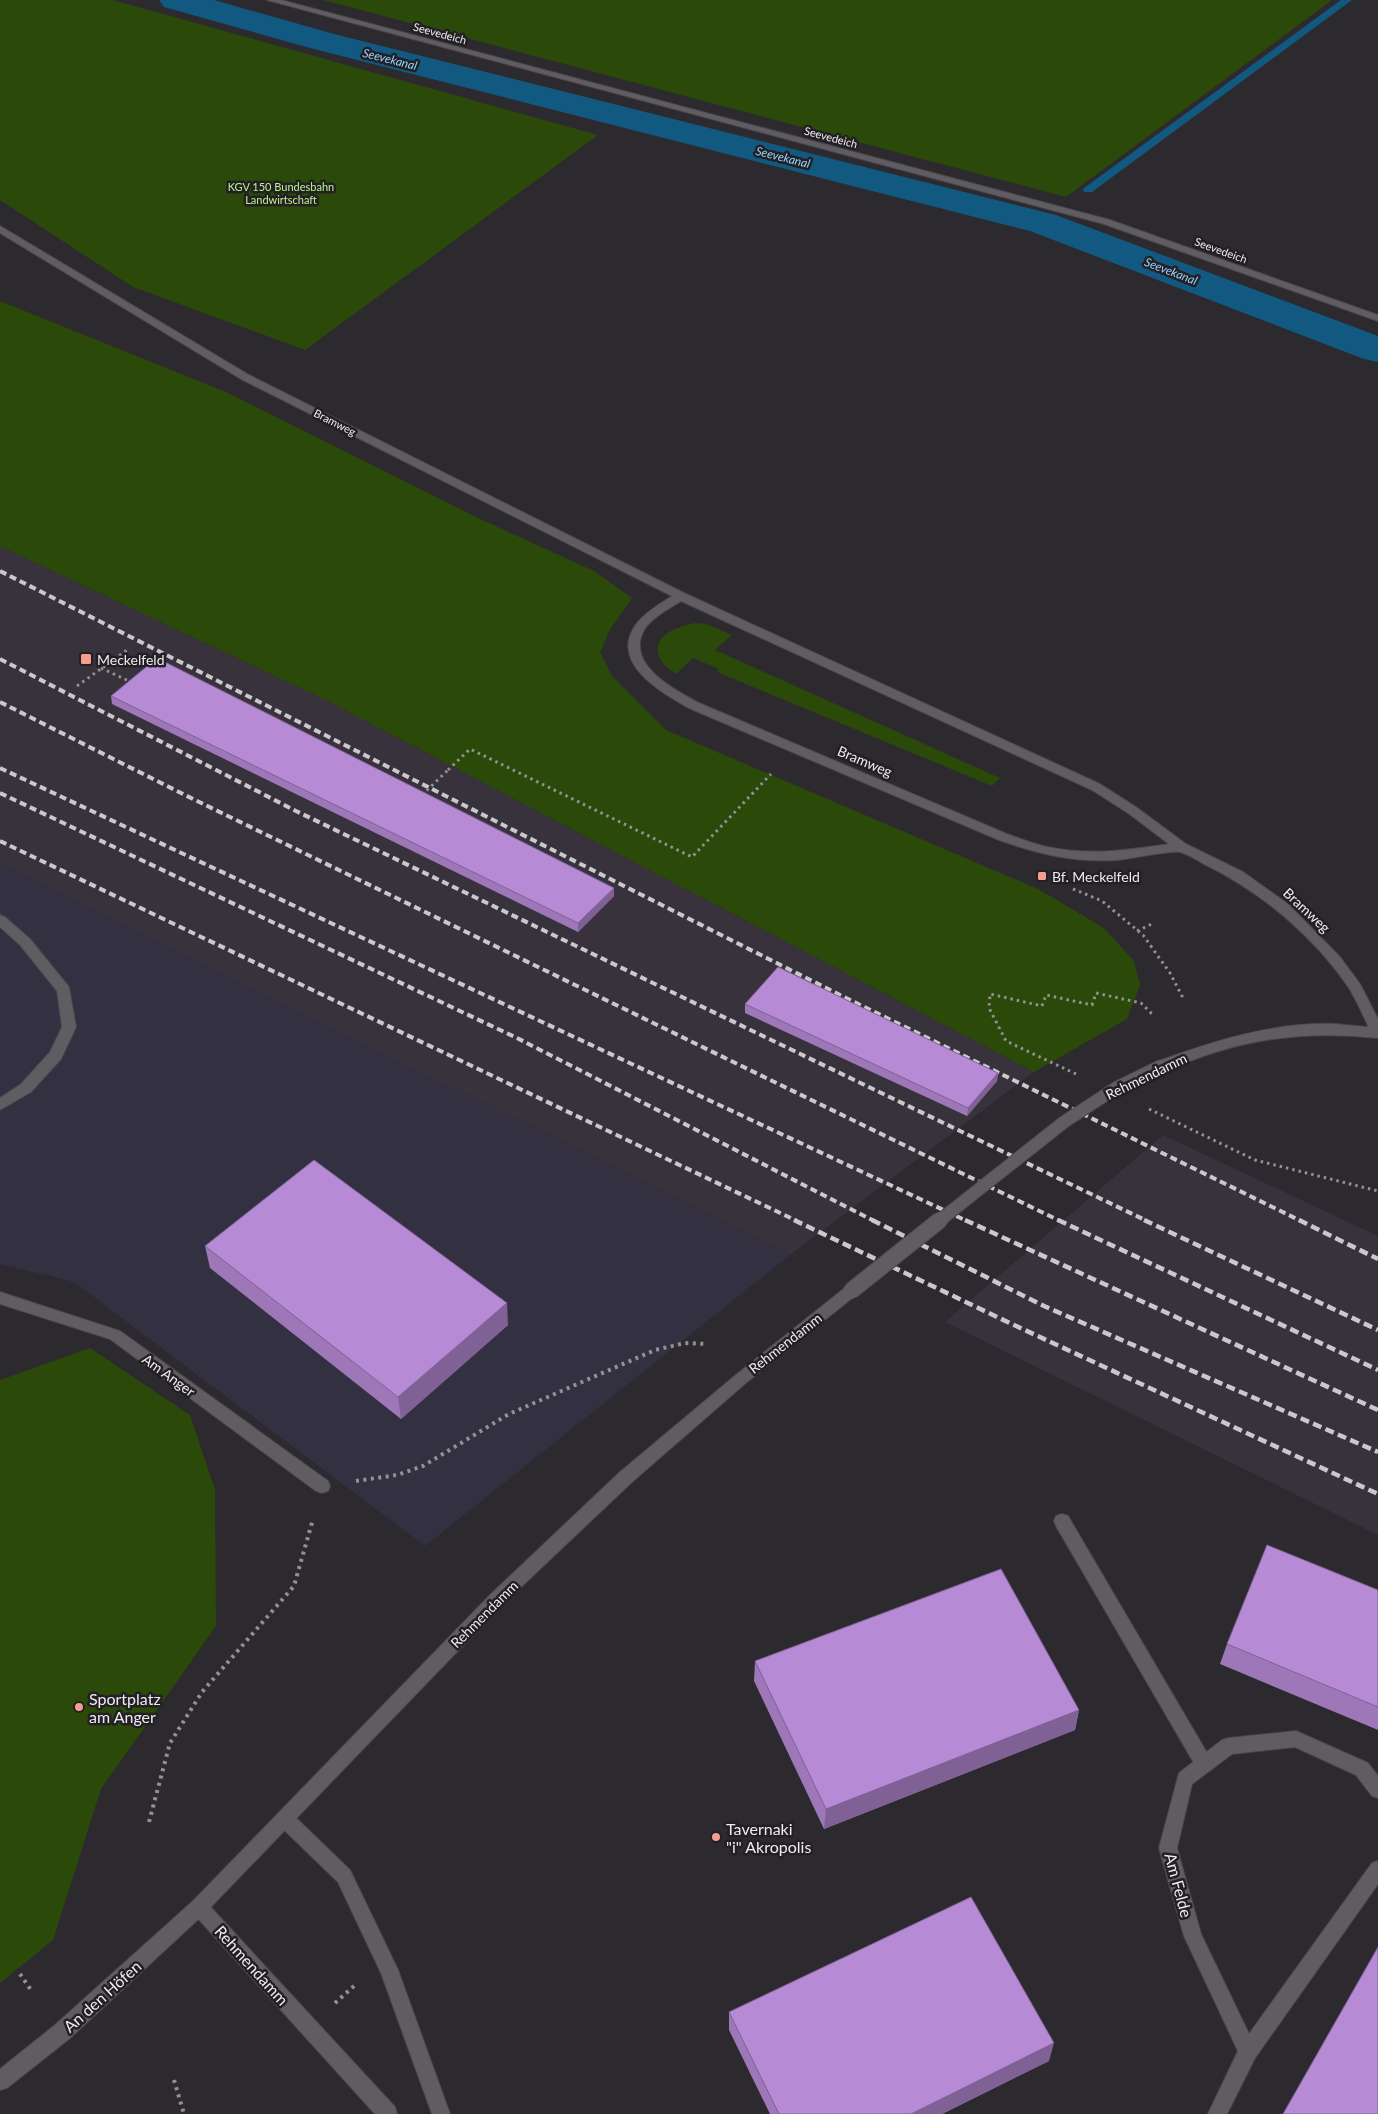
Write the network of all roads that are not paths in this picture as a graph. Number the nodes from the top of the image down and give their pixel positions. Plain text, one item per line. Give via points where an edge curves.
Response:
1 (271, 0) edge
2 (0, 230) edge
3 (1378, 318) edge
4 (680, 596) junction
5 (1181, 846) junction
6 (0, 920) edge
7 (1378, 1032) edge
8 (0, 1105) edge
9 (0, 1298) edge
10 (322, 1486) road end
11 (1062, 1520) dead end
12 (1204, 1764) junction
13 (1378, 1790) edge
14 (285, 1818) junction
15 (1378, 1869) edge
16 (199, 1907) junction
17 (1248, 2051) junction
18 (0, 2081) edge
19 (388, 2114) edge
20 (441, 2114) edge
21 (1217, 2114) edge

1 - 3 street, Seevedeich via 1107,222
2 - 4 street, Bramweg via 246,377
4 - 5 street, Bramweg via 1096,787
4 - 5 street, Bramweg via 653,615 639,630 634,643 644,670 657,684 678,697 1003,837 1056,854 1116,856
5 - 7 street, Bramweg via 1238,875 1306,928 1355,988
6 - 8 street via 26,942 64,990 69,1027 56,1055 26,1088
7 - 14 street, Rehmendamm, bridge via 1320,1029 1273,1033 1210,1047 1116,1088 1064,1122 742,1378 626,1477 497,1599
9 - 10 street, Am Anger via 115,1336
11 - 12 street
12 - 13 street, Am Felde via 1228,1746 1296,1739 1362,1770
12 - 17 street, Am Felde via 1185,1779 1168,1848 1193,1936
14 - 16 street, Rehmendamm
14 - 20 street via 344,1876 389,1970
15 - 17 street
16 - 18 street, An den Höfen via 62,2032
16 - 19 street, Rehmendamm
17 - 21 street

